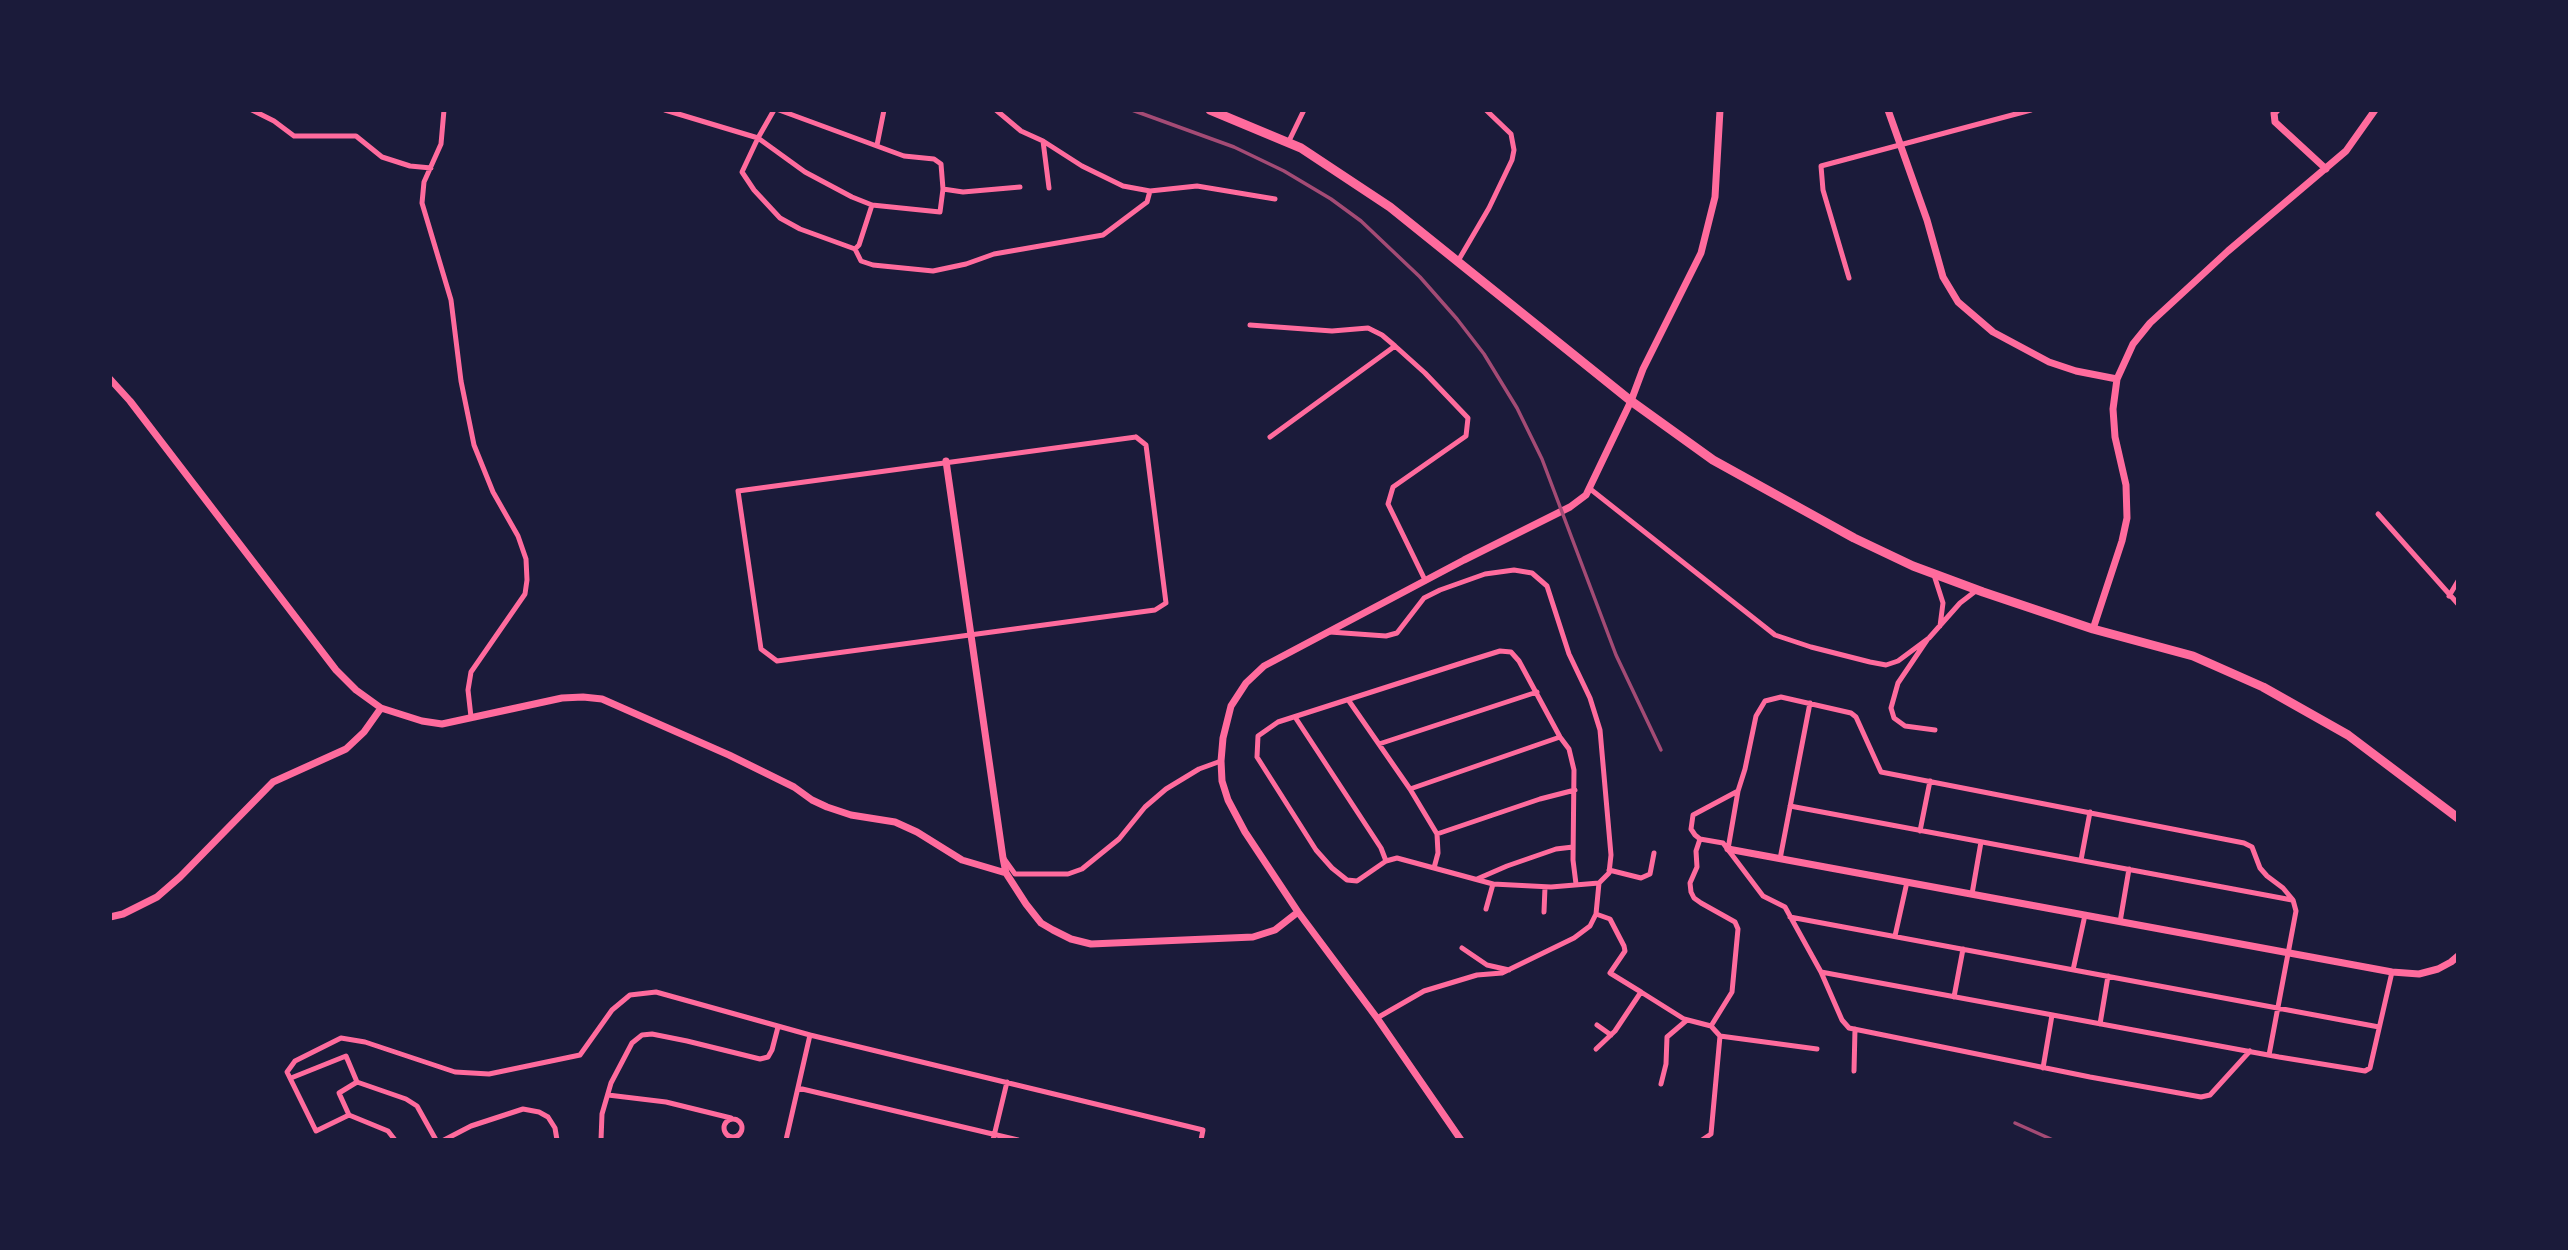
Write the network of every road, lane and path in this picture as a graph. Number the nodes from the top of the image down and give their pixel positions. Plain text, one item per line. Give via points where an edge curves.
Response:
1 (252, 110) edge
2 (444, 110) edge
3 (665, 110) edge
4 (776, 110) edge
5 (884, 110) edge
6 (996, 110) edge
7 (1210, 110) edge
8 (1304, 110) edge
9 (1486, 110) edge
10 (1720, 110) edge
11 (1888, 110) edge
12 (2031, 110) edge
13 (2277, 110) edge
14 (2375, 110) edge
15 (758, 138) junction
16 (1043, 141) junction
17 (1288, 143) junction
18 (1901, 143) junction
19 (877, 145) junction
20 (431, 168) junction
21 (2326, 169) junction
22 (1020, 187) dead end
23 (1049, 188) dead end
24 (943, 189) junction
25 (1150, 191) junction
26 (1275, 200) dead end
27 (872, 205) junction
28 (855, 249) junction
29 (1458, 261) junction
30 (1849, 278) dead end
31 (1250, 325) dead end
32 (1395, 346) junction
33 (110, 379) edge
34 (2116, 379) junction
35 (1631, 401) junction
36 (1269, 437) dead end
37 (946, 461) junction
38 (1589, 488) junction
39 (2378, 514) dead end
40 (1934, 574) junction
41 (1425, 580) junction
42 (2458, 581) edge
43 (1977, 590) junction
44 (2449, 596) junction
45 (2458, 604) edge
46 (1940, 626) junction
47 (2093, 629) junction
48 (1327, 631) junction
49 (971, 634) junction
50 (1929, 638) junction
51 (1537, 692) junction
52 (1349, 701) junction
53 (1810, 703) junction
54 (381, 708) junction
55 (1295, 717) junction
56 (471, 718) junction
57 (1935, 730) dead end
58 (1560, 737) junction
59 (1379, 744) junction
60 (1221, 761) junction
61 (1930, 781) junction
62 (1410, 789) junction
63 (1575, 790) junction
64 (1738, 790) junction
65 (1790, 806) junction
66 (2090, 812) junction
67 (2458, 818) edge
68 (1920, 831) junction
69 (1437, 834) junction
70 (1700, 839) junction
71 (1981, 842) junction
72 (1573, 847) junction
73 (1728, 849) junction
74 (1654, 853) dead end
75 (1003, 858) junction
76 (1780, 859) junction
77 (1386, 860) junction
78 (2081, 860) junction
79 (1434, 867) junction
80 (2129, 869) junction
81 (1609, 870) junction
82 (1006, 873) junction
83 (1477, 880) junction
84 (1907, 882) junction
85 (1599, 883) junction
86 (1493, 884) junction
87 (1576, 884) junction
88 (1545, 887) junction
89 (1972, 894) junction
90 (2293, 900) junction
91 (1486, 909) dead end
92 (1298, 912) junction
93 (1544, 912) dead end
94 (1596, 914) junction
95 (2084, 915) junction
96 (110, 917) edge
97 (1790, 917) junction
98 (2120, 922) junction
99 (1895, 936) junction
100 (1462, 948) dead end
101 (1963, 949) junction
102 (2288, 953) junction
103 (2458, 956) edge
104 (1509, 970) junction
105 (2073, 970) junction
106 (1821, 972) junction
107 (2392, 972) junction
108 (2108, 976) junction
109 (1641, 992) junction
110 (1954, 997) junction
111 (2277, 1008) junction
112 (2052, 1015) junction
113 (1377, 1018) junction
114 (1687, 1020) junction
115 (2101, 1024) junction
116 (1597, 1025) dead end
117 (1711, 1026) junction
118 (778, 1027) junction
119 (2379, 1027) junction
120 (1855, 1029) junction
121 (810, 1035) junction
122 (1611, 1035) junction
123 (1720, 1036) junction
124 (1596, 1049) dead end
125 (1817, 1049) dead end
126 (2250, 1051) junction
127 (2269, 1055) junction
128 (2043, 1068) junction
129 (1854, 1071) dead end
130 (291, 1078) junction
131 (358, 1082) junction
132 (1007, 1082) junction
133 (1661, 1084) dead end
134 (798, 1088) junction
135 (608, 1095) junction
136 (349, 1115) junction
137 (731, 1118) dead end
138 (316, 1130) junction
139 (993, 1137) edge
140 (321, 1140) edge
141 (395, 1140) edge
142 (436, 1140) edge
143 (444, 1140) edge
144 (557, 1140) edge
145 (601, 1140) edge
146 (786, 1140) edge
147 (1018, 1140) edge
148 (1202, 1140) edge
149 (1461, 1140) edge
150 (1703, 1140) edge

1 - 20 street via 294,136 356,136 382,157
2 - 20 street via 441,144
3 - 15 street
4 - 15 street
4 - 19 street
5 - 19 street
6 - 16 street via 1021,131
7 - 17 highway
8 - 17 street
9 - 29 street via 1511,134 1514,150 1489,208
10 - 35 street via 1715,197 1701,253
11 - 18 street
12 - 18 street
13 - 21 street via 2275,122
14 - 21 street via 2346,151
15 - 27 street via 805,172
15 - 28 street via 742,172 766,204 800,229
16 - 23 street
16 - 25 street via 1122,186
17 - 29 highway via 1390,207
18 - 30 street via 1821,166 1823,190
18 - 34 street via 1943,278 1958,302 1993,332 2049,362
19 - 24 street via 904,156 934,159 941,164
20 - 56 street via 422,203 451,300 474,445 526,559 525,594 471,672
21 - 34 street via 2150,323 2133,344
22 - 24 street via 963,192
24 - 27 street via 940,212
25 - 26 street via 1197,186
25 - 28 street via 1147,202 1102,235 993,254 933,271 873,265 861,261
27 - 28 street
29 - 35 highway
31 - 32 street via 1332,331 1368,328
32 - 36 street
32 - 41 street via 1468,418 1466,436 1393,487 1388,504
33 - 54 street via 337,670
34 - 47 street via 2113,426 2126,485 2127,518
35 - 38 street
35 - 40 highway via 1713,460 1854,538
37 - 49 street
37 - 49 street via 1136,437 1146,445 1166,603 1155,610
37 - 49 street via 738,491 758,637 761,649 777,661
38 - 41 street via 1570,507
38 - 50 street via 1774,635 1886,665 1898,662
39 - 44 street
40 - 43 highway
40 - 46 street via 1943,603
41 - 48 street
42 - 44 street
43 - 46 street
43 - 47 highway
44 - 45 street
46 - 50 street
47 - 67 highway via 2193,656 2263,687 2348,734
48 - 60 street via 1264,666 1246,683 1231,706
48 - 81 street via 1386,636 1397,633 1424,598 1462,581 1514,570 1541,579 1548,586 1600,730
49 - 75 street
50 - 57 street via 1898,683 1891,708 1894,718 1905,726
51 - 52 street via 1520,661 1511,652 1500,651
51 - 58 street
51 - 59 street
52 - 55 street
52 - 59 street
53 - 61 street via 1851,713 1881,772
53 - 64 street via 1781,697 1760,706
53 - 65 street
54 - 56 street via 442,723
54 - 96 street via 346,749 273,782 157,897
55 - 77 street
55 - 77 street via 1266,728 1258,736 1256,749 1316,850 1347,880 1357,881
56 - 82 street via 562,698 602,699 729,755 827,807 895,822 962,860
58 - 62 street
58 - 63 street via 1569,749
59 - 62 street
60 - 75 street via 1166,789 1119,839 1082,869 1068,874 1015,874
60 - 92 street via 1228,800
61 - 66 street
61 - 68 street
62 - 69 street
63 - 69 street
63 - 72 street
64 - 70 street via 1693,815 1691,828
64 - 73 street
65 - 68 street
65 - 76 street
66 - 78 street
66 - 90 street via 2244,843 2252,847 2260,868
68 - 71 street
69 - 79 street
70 - 73 street via 1723,843
70 - 117 street via 1691,892 1735,922 1738,929 1731,992
71 - 78 street
71 - 89 street
72 - 83 street via 1556,849
72 - 87 street
73 - 76 street
73 - 97 street via 1750,882 1763,896 1785,907
74 - 81 street via 1650,874 1641,878
75 - 82 street
76 - 84 street
77 - 79 street via 1397,858
78 - 80 street
79 - 83 street
80 - 90 street
80 - 98 street
81 - 85 street
82 - 92 street via 1041,923 1091,944 1252,937 1275,930
83 - 86 street
84 - 89 street
84 - 99 street
85 - 87 street
85 - 94 street
86 - 88 street
86 - 91 street
87 - 88 street
88 - 93 street
89 - 95 street
90 - 102 street
92 - 113 street
94 - 104 street via 1590,926 1574,938
94 - 109 street via 1610,919 1625,946 1610,973
95 - 98 street
95 - 105 street
97 - 99 street
97 - 106 street
98 - 102 street
99 - 101 street
100 - 104 street via 1487,965
101 - 105 street
101 - 110 street
102 - 107 street
102 - 111 street
103 - 107 street via 2420,974
104 - 113 street via 1424,991
105 - 108 street
106 - 110 street
106 - 120 street via 1842,1020
107 - 119 street
108 - 111 street
108 - 115 street
109 - 114 street
109 - 122 street
110 - 112 street
111 - 119 street
111 - 127 street
112 - 115 street
112 - 128 street
113 - 149 street
114 - 117 street
114 - 133 street via 1667,1037
115 - 126 street
116 - 122 street
117 - 123 street
118 - 121 street
118 - 130 street via 656,992 630,995 612,1010 580,1055 489,1074 455,1072 341,1038 295,1061 287,1072
118 - 135 street via 768,1058 760,1059 642,1035 632,1043
119 - 127 street via 2371,1068 2365,1071
120 - 128 street
120 - 129 street
121 - 132 street
121 - 134 street
122 - 124 street
123 - 125 street
123 - 150 street via 1710,1134
126 - 127 street
126 - 128 street via 2210,1095 2201,1097
130 - 131 street via 346,1056
130 - 138 street
131 - 136 street via 339,1093
131 - 142 street via 417,1106
132 - 139 street
132 - 148 street via 1203,1130
134 - 139 street
134 - 146 street
135 - 137 street via 666,1102
135 - 145 street
136 - 138 street
136 - 141 street via 388,1131
138 - 140 street
139 - 147 street
143 - 144 street via 523,1109 548,1117

